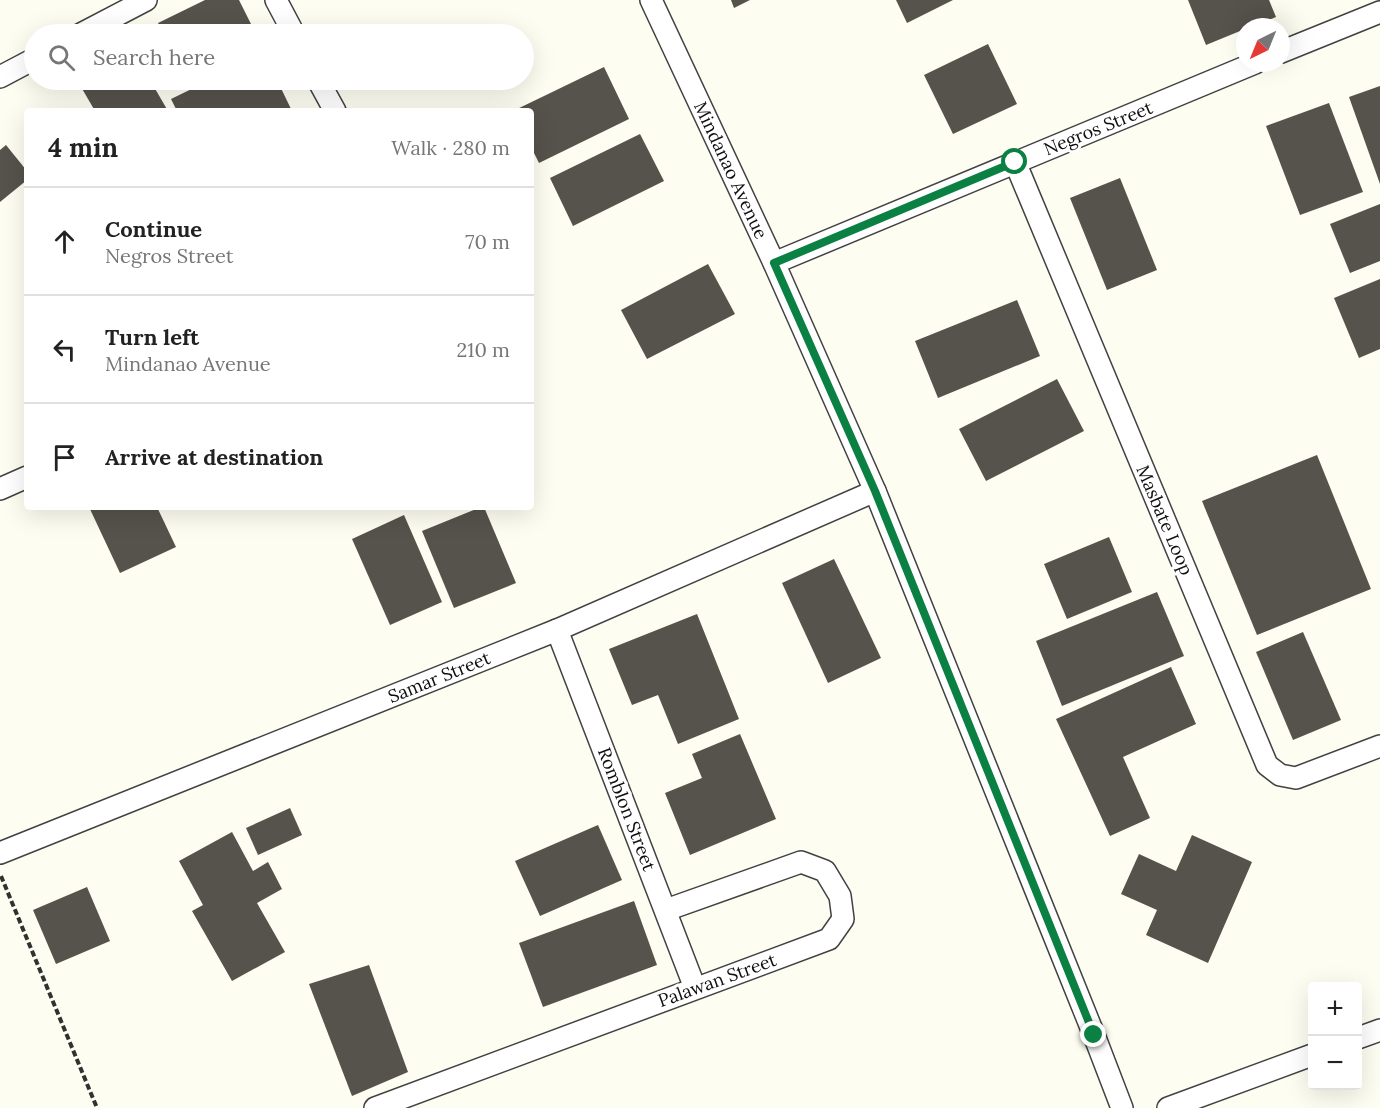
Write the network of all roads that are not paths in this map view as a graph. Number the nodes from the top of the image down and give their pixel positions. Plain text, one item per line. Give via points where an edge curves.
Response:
1 (146, 0) edge
2 (276, 0) edge
3 (651, 0) edge
4 (1380, 12) edge
5 (100, 24) edge
6 (289, 24) edge
7 (1290, 48) edge
8 (24, 64) edge
9 (1236, 71) edge
10 (0, 77) edge
11 (323, 90) edge
12 (333, 108) edge
13 (1015, 162) junction
14 (774, 263) junction
15 (24, 478) edge
16 (0, 489) edge
17 (875, 491) junction
18 (557, 630) junction
19 (1380, 746) edge
20 (0, 853) edge
21 (666, 910) junction
22 (695, 988) junction
23 (1380, 1030) edge
24 (1362, 1037) edge
25 (1308, 1056) edge
26 (375, 1108) edge
27 (1122, 1108) edge
28 (1168, 1108) edge

1 - 5 street
2 - 6 street
3 - 14 street, Mindanao Avenue
4 - 7 street
8 - 10 street
9 - 13 street, Negros Street
11 - 12 street
13 - 14 street, Negros Street
13 - 19 street, Masbate Loop via 1267,765 1280,775 1296,778
14 - 17 street, Mindanao Avenue
15 - 16 street
17 - 18 street, Samar Street
17 - 27 street, Mindanao Avenue
18 - 20 street, Samar Street
18 - 21 street, Romblon Street
21 - 22 street, Romblon Street
21 - 22 street, Palawan Street via 801,862 825,871 840,896 843,920 829,939
22 - 26 street, Palawan Street
23 - 24 street
25 - 28 street

